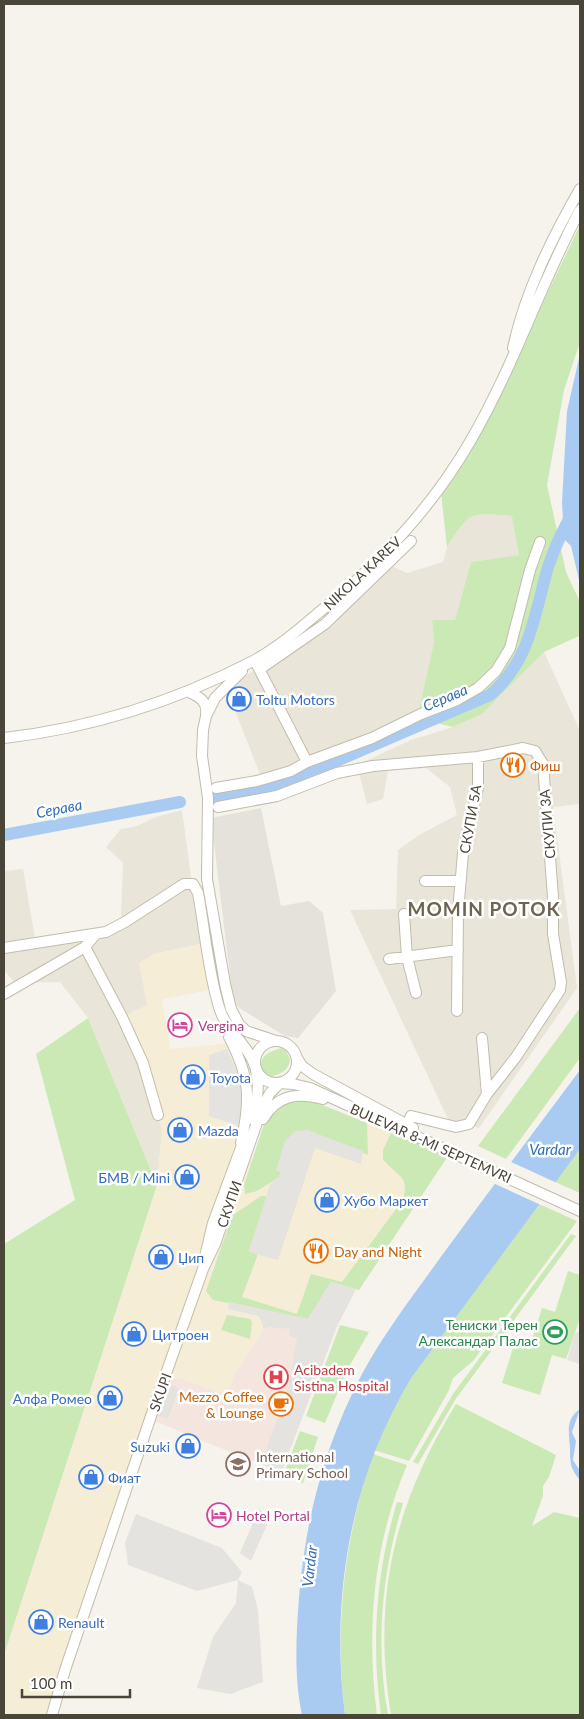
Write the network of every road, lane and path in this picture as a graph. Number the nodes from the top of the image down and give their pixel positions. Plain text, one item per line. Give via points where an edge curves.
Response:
1 (580, 189) edge
2 (580, 210) edge
3 (498, 389) junction
4 (411, 541) dead end
5 (540, 542) dead end
6 (257, 665) junction
7 (188, 692) junction
8 (206, 716) junction
9 (4, 738) edge
10 (478, 757) junction
11 (307, 762) junction
12 (212, 786) junction
13 (218, 807) dead end
14 (425, 881) dead end
15 (461, 881) junction
16 (404, 914) dead end
17 (95, 934) junction
18 (4, 948) edge
19 (84, 948) junction
20 (458, 950) junction
21 (407, 957) junction
22 (389, 960) dead end
23 (416, 993) dead end
24 (4, 994) edge
25 (220, 1010) junction
26 (457, 1011) dead end
27 (482, 1038) dead end
28 (276, 1041) junction
29 (297, 1058) junction
30 (255, 1067) junction
31 (280, 1083) junction
32 (487, 1094) junction
33 (346, 1105) junction
34 (158, 1115) dead end
35 (407, 1125) junction
36 (252, 1137) junction
37 (457, 1151) junction
38 (239, 1154) junction
39 (580, 1203) edge
40 (580, 1211) edge
41 (203, 1269) junction
42 (52, 1715) edge

1 - 3 street, NIKOLA KAREV via 523,308
2 - 3 street, NIKOLA KAREV
3 - 6 street, NIKOLA KAREV via 455,466 394,544
4 - 6 street via 325,624
5 - 11 street via 510,648 488,680 457,700 372,738
6 - 7 street, NIKOLA KAREV
6 - 8 street via 217,694
6 - 11 street
7 - 8 street via 205,703
7 - 9 street, NIKOLA KAREV via 120,716 64,730
8 - 12 street via 201,752
10 - 13 street, СКУПИ 3А via 354,769 277,796
10 - 15 street, СКУПИ 5А via 478,788 463,853
10 - 32 street, СКУПИ 3А via 523,748 535,751 543,764 554,897 553,934 561,982 560,990 530,1036
11 - 12 street via 273,777
12 - 28 street via 206,866 208,891 231,1009 246,1031
14 - 15 street
15 - 20 street, СКУПИ 5А
16 - 21 street
17 - 18 street
17 - 19 street
17 - 25 street via 125,922 184,884 193,884 198,894
19 - 24 street
19 - 34 street via 143,1063
20 - 21 street
20 - 26 street, СКУПИ 5А
21 - 22 street
21 - 23 street
25 - 30 street
25 - 38 street via 248,1085 248,1110
27 - 32 street
28 - 29 street via 290,1045
28 - 30 street via 260,1050
29 - 31 street via 294,1073
29 - 35 street, BULEVAR 8-MI SEPTEMVRI via 313,1074
30 - 31 street via 262,1080
30 - 38 street, SKUPI via 257,1098
31 - 33 street, BULEVAR 8-MI SEPTEMVRI via 304,1086
31 - 36 street via 267,1098
32 - 35 street, СКУПИ 3А via 469,1124 462,1127 411,1116
33 - 36 street via 305,1095 284,1098 270,1107
33 - 37 street, BULEVAR 8-MI SEPTEMVRI
35 - 37 street, BULEVAR 8-MI SEPTEMVRI
36 - 41 street, СКУПИ via 213,1250
37 - 39 street, BULEVAR 8-MI SEPTEMVRI
37 - 40 street, BULEVAR 8-MI SEPTEMVRI
38 - 41 street, SKUPI via 213,1222
41 - 42 street, SKUPI via 92,1589

